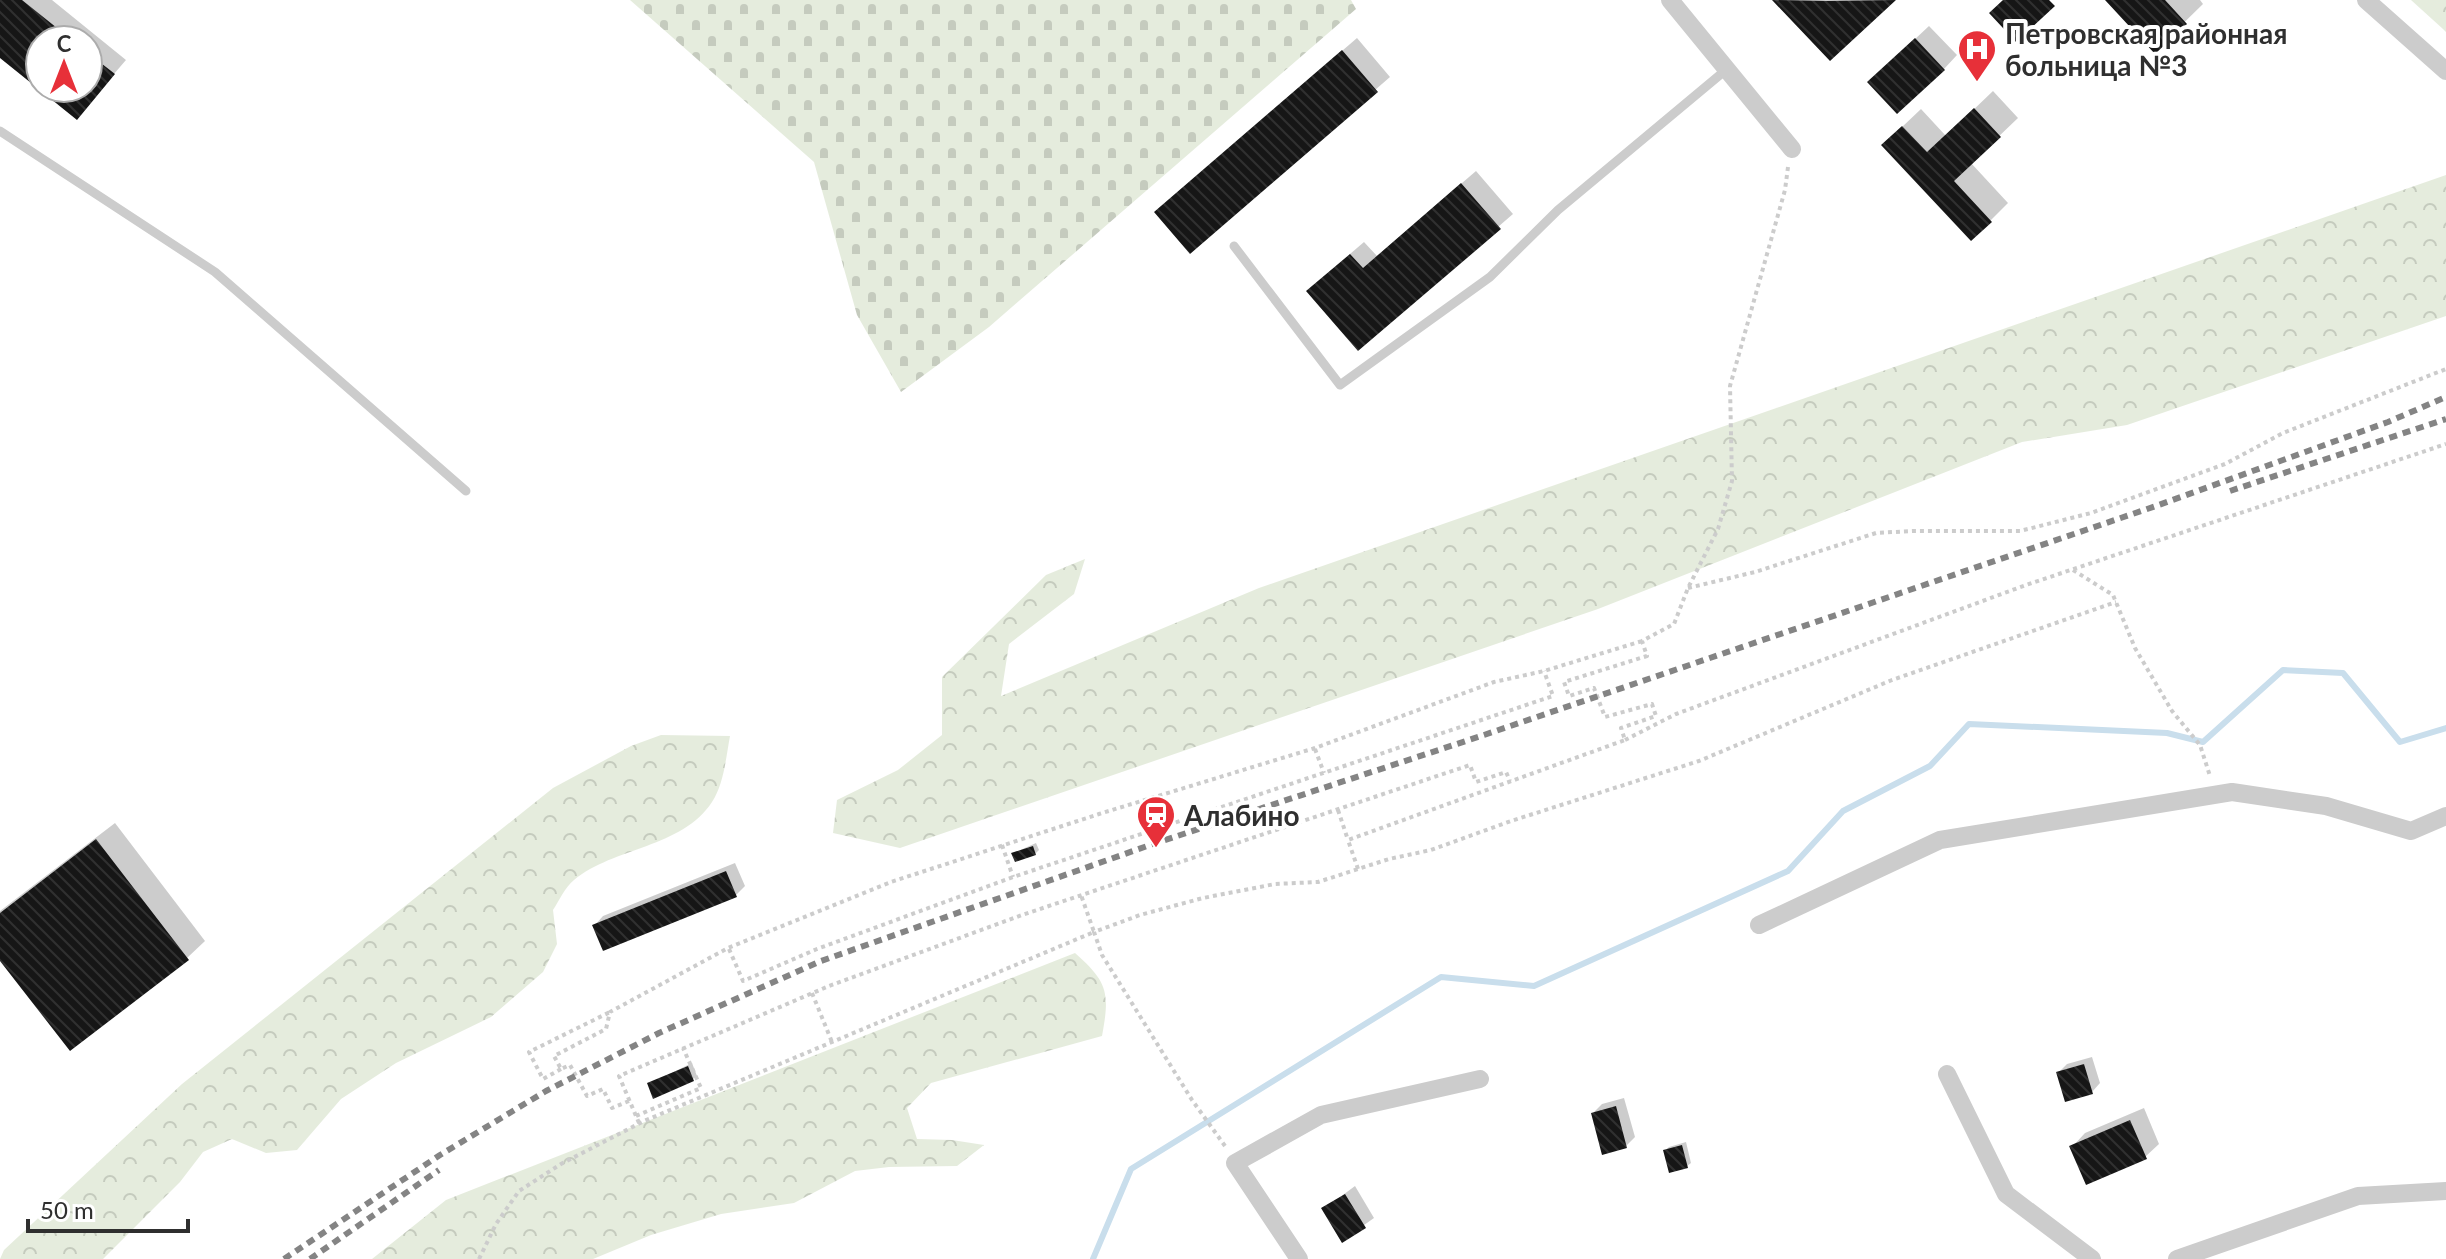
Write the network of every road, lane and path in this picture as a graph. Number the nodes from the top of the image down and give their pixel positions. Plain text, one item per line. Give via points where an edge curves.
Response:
1 (1670, 0) edge
2 (2366, 0) edge
3 (1727, 69) junction
4 (2446, 71) edge
5 (0, 131) edge
6 (1792, 149) joint
7 (1234, 246) dead end
8 (2446, 369) edge
9 (2446, 444) edge
10 (466, 491) dead end
11 (2072, 569) junction
12 (1688, 588) junction
13 (2116, 602) junction
14 (1642, 641) junction
15 (1544, 671) junction
16 (1625, 740) junction
17 (1315, 748) junction
18 (1324, 773) junction
19 (1510, 781) junction
20 (2232, 792) junction
21 (1338, 810) junction
22 (2446, 816) edge
23 (1348, 840) junction
24 (1002, 845) junction
25 (1358, 870) junction
26 (1013, 877) junction
27 (1081, 895) junction
28 (1759, 925) dead end
29 (1094, 932) junction
30 (728, 948) junction
31 (812, 993) junction
32 (610, 1012) junction
33 (832, 1042) junction
34 (683, 1048) junction
35 (561, 1069) junction
36 (1947, 1074) dead end
37 (1480, 1079) dead end
38 (629, 1101) junction
39 (636, 1116) junction
40 (639, 1123) junction
41 (1219, 1138) dead end
42 (2446, 1191) edge
43 (479, 1258) edge
44 (1299, 1259) edge
45 (2092, 1259) edge
46 (2177, 1259) edge

1 - 3 street
2 - 4 street
3 - 6 street
3 - 7 lane via 1558,210 1490,277 1340,385
5 - 10 lane via 215,272
6 - 12 path via 1730,386 1732,481 1718,529
8 - 12 path via 2283,433 2225,464 2091,513 2020,531 1876,533
9 - 11 path
11 - 13 path
11 - 16 path via 1676,714
12 - 14 path via 1674,624
13 - 20 path via 2135,648 2172,711 2200,745 2209,775
13 - 25 path via 1892,680 1699,761
14 - 15 path
14 - 16 path via 1647,656 1564,682 1569,696 1594,688 1605,717 1652,704 1656,716 1621,728
15 - 17 path via 1494,682
15 - 18 path via 1553,696
16 - 19 path
17 - 18 path
17 - 24 path
18 - 26 path
19 - 21 path via 1506,772 1476,782 1470,765
19 - 23 path
20 - 22 street via 2326,806 2411,831
20 - 28 street via 1940,840
21 - 23 path
21 - 27 path
23 - 25 path
24 - 26 path
24 - 30 path via 891,882
25 - 29 path via 1318,882 1203,898
26 - 30 path via 743,981
27 - 29 path
27 - 31 path
29 - 33 path
29 - 41 path via 1102,955
30 - 32 path
31 - 33 path
31 - 34 path
32 - 35 path via 606,1029 554,1056
32 - 35 path via 529,1052 543,1079
33 - 40 path
34 - 38 path via 619,1076
34 - 39 path via 701,1088
35 - 38 path via 570,1065 587,1096 603,1089 612,1108
36 - 45 street via 2006,1194
37 - 44 street via 1321,1115 1235,1163
38 - 39 path
39 - 40 path
40 - 43 path via 519,1191
42 - 46 street via 2358,1196

